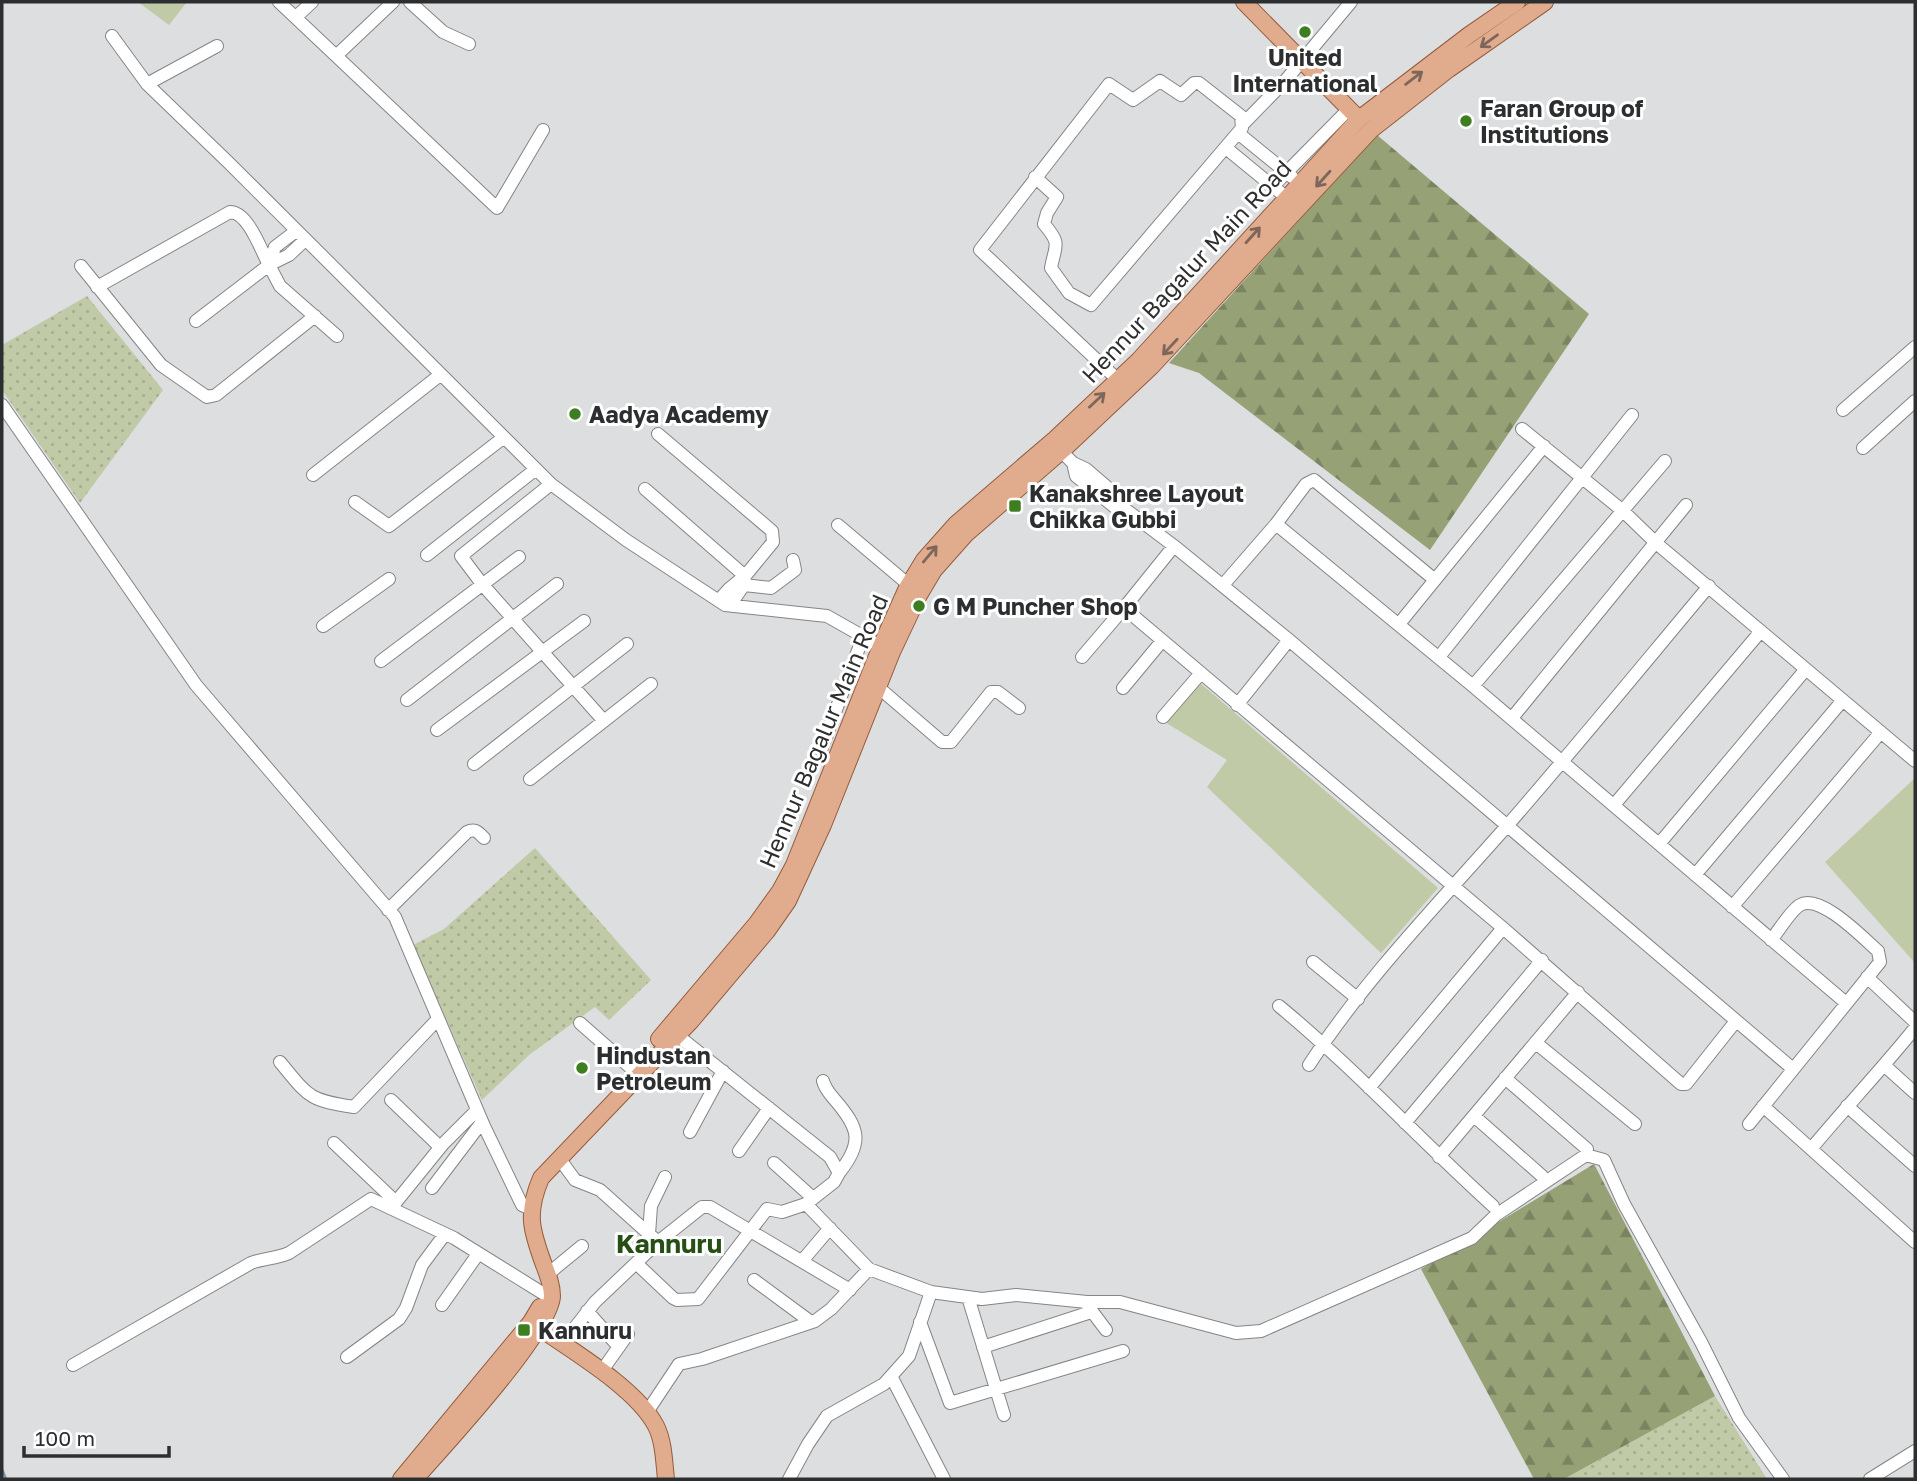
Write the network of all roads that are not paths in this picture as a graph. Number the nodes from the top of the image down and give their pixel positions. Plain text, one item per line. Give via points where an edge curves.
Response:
1 (279, 2) edge
2 (312, 2) edge
3 (393, 2) edge
4 (410, 2) edge
5 (1244, 2) edge
6 (1351, 2) edge
7 (1517, 2) edge
8 (1545, 2) edge
9 (296, 17) junction
10 (112, 36) dead end
11 (469, 44) dead end
12 (217, 46) dead end
13 (337, 55) junction
14 (1302, 61) junction
15 (147, 84) junction
16 (1359, 119) junction
17 (1241, 128) junction
18 (543, 130) dead end
19 (1226, 148) junction
20 (1287, 172) junction
21 (1035, 177) junction
22 (1300, 184) junction
23 (1274, 186) junction
24 (1287, 198) junction
25 (301, 235) junction
26 (269, 265) junction
27 (81, 266) dead end
28 (97, 287) junction
29 (315, 316) junction
30 (196, 321) dead end
31 (337, 336) dead end
32 (1915, 347) edge
33 (440, 375) junction
34 (1118, 380) junction
35 (1915, 401) edge
36 (2, 405) edge
37 (1843, 410) dead end
38 (1632, 415) dead end
39 (1522, 429) dead end
40 (658, 434) dead end
41 (503, 438) junction
42 (1544, 446) junction
43 (1863, 448) dead end
44 (1062, 452) junction
45 (1664, 461) dead end
46 (536, 469) junction
47 (313, 475) dead end
48 (1582, 479) junction
49 (551, 484) junction
50 (645, 489) dead end
51 (355, 502) dead end
52 (1686, 505) dead end
53 (1623, 511) junction
54 (1276, 524) junction
55 (838, 525) dead end
56 (1657, 543) junction
57 (1174, 546) junction
58 (427, 555) dead end
59 (519, 557) dead end
60 (793, 559) dead end
61 (389, 579) dead end
62 (745, 580) junction
63 (1435, 580) junction
64 (482, 584) junction
65 (557, 584) dead end
66 (909, 585) junction
67 (1223, 585) junction
68 (1709, 586) junction
69 (724, 603) junction
70 (1124, 608) junction
71 (512, 618) junction
72 (584, 621) dead end
73 (1399, 624) junction
74 (323, 626) dead end
75 (1761, 631) junction
76 (863, 637) junction
77 (1289, 640) junction
78 (1162, 641) junction
79 (627, 644) dead end
80 (886, 649) junction
81 (543, 653) junction
82 (1082, 657) dead end
83 (1438, 657) junction
84 (382, 661) dead end
85 (1806, 669) junction
86 (1200, 673) junction
87 (651, 684) dead end
88 (574, 685) junction
89 (1473, 685) junction
90 (878, 687) junction
91 (1123, 688) dead end
92 (407, 700) dead end
93 (1843, 700) junction
94 (1237, 705) junction
95 (1019, 708) dead end
96 (1163, 716) dead end
97 (1512, 718) junction
98 (604, 721) junction
99 (437, 730) dead end
100 (1881, 732) junction
101 (821, 750) dead end
102 (1562, 761) junction
103 (1915, 761) edge
104 (474, 764) dead end
105 (530, 779) dead end
106 (1614, 805) junction
107 (1506, 827) junction
108 (484, 838) dead end
109 (1659, 844) junction
110 (1695, 875) junction
111 (1453, 885) junction
112 (1732, 907) junction
113 (388, 910) junction
114 (1503, 928) junction
115 (1771, 940) junction
116 (1542, 960) junction
117 (1313, 962) dead end
118 (1867, 977) junction
119 (1578, 992) junction
120 (1358, 999) junction
121 (1845, 1002) junction
122 (1279, 1006) dead end
123 (438, 1019) junction
124 (1736, 1021) junction
125 (1915, 1022) edge
126 (580, 1023) dead end
127 (1915, 1028) edge
128 (673, 1031) junction
129 (1324, 1043) junction
130 (1536, 1043) junction
131 (280, 1062) dead end
132 (1309, 1065) dead end
133 (1885, 1066) junction
134 (631, 1068) junction
135 (1793, 1069) junction
136 (723, 1071) junction
137 (1505, 1078) junction
138 (823, 1081) dead end
139 (1369, 1088) junction
140 (616, 1091) junction
141 (1915, 1093) edge
142 (391, 1100) dead end
143 (1847, 1105) junction
144 (1763, 1106) junction
145 (769, 1108) junction
146 (480, 1116) junction
147 (1474, 1116) junction
148 (1405, 1123) junction
149 (1635, 1124) dead end
150 (1749, 1124) dead end
151 (690, 1132) dead end
152 (334, 1143) dead end
153 (440, 1147) junction
154 (1587, 1149) dead end
155 (1811, 1149) junction
156 (739, 1151) dead end
157 (1439, 1157) junction
158 (559, 1158) junction
159 (774, 1163) dead end
160 (1915, 1166) edge
161 (839, 1173) junction
162 (1542, 1176) dead end
163 (665, 1177) dead end
164 (432, 1188) dead end
165 (810, 1201) junction
166 (1493, 1206) dead end
167 (526, 1207) junction
168 (830, 1228) junction
169 (751, 1230) junction
170 (445, 1234) junction
171 (654, 1238) junction
172 (1915, 1242) edge
173 (582, 1246) dead end
174 (478, 1254) junction
175 (802, 1261) junction
176 (636, 1263) junction
177 (869, 1269) junction
178 (548, 1274) junction
179 (754, 1280) dead end
180 (850, 1290) junction
181 (931, 1292) junction
182 (544, 1294) junction
183 (968, 1297) junction
184 (442, 1305) dead end
185 (1089, 1307) junction
186 (587, 1311) junction
187 (811, 1322) junction
188 (920, 1322) junction
189 (536, 1325) junction
190 (1106, 1330) dead end
191 (628, 1334) dead end
192 (562, 1343) junction
193 (619, 1347) junction
194 (983, 1347) junction
195 (1124, 1350) dead end
196 (347, 1357) dead end
197 (73, 1365) dead end
198 (601, 1372) junction
199 (891, 1376) junction
200 (996, 1390) junction
201 (647, 1412) junction
202 (1004, 1415) dead end
203 (1915, 1451) edge
204 (401, 1479) edge
205 (415, 1479) edge
206 (666, 1479) edge
207 (789, 1479) edge
208 (944, 1479) edge
209 (1783, 1479) edge
210 (1870, 1479) edge

1 - 9 street
2 - 9 street
3 - 13 street
4 - 11 street via 443,32
5 - 14 main road
6 - 14 street
16 -> 7 main road
8 -> 16 main road via 1449,69
9 - 13 street
10 - 15 street
12 - 15 street
13 - 18 street via 497,208
14 - 16 main road
14 - 17 street
15 - 25 street
16 - 20 street
16 - 22 main road, Hennur Bagalur Main Road
16 -> 44 main road, Hennur Bagalur Main Road via 1151,367
17 - 19 street
17 - 20 street
17 - 21 street via 1241,116 1199,83 1181,95 1160,81 1133,100 1109,84
19 - 21 street via 1091,305 1069,293 1051,268 1056,239 1044,219 1057,197
19 - 23 street
20 - 22 street
20 - 23 street
21 - 34 street via 980,250
22 - 24 main road, Hennur Bagalur Main Road
23 - 24 street
34 -> 24 main road, Hennur Bagalur Main Road
25 - 26 street via 275,247
25 - 33 street
26 - 28 street via 244,218 230,212
26 - 29 street via 280,286
26 - 30 street
27 - 28 street
28 - 29 street via 161,365 207,397
29 - 31 street
32 - 37 street
33 - 41 street
33 - 47 street
44 -> 34 main road, Hennur Bagalur Main Road
35 - 43 street
36 - 113 street via 196,685
38 - 48 street
39 - 42 street
40 - 62 street via 772,531 771,546
41 - 46 street
41 - 51 street via 389,526
42 - 48 street
42 - 63 street
44 - 57 street
66 -> 44 main road, Hennur Bagalur Main Road via 956,524
44 - 80 main road, Hennur Bagalur Main Road via 966,534 934,570
45 - 53 street
46 - 49 street
46 - 58 street
48 - 53 street
48 - 83 street
49 - 64 street via 461,556
49 - 69 street via 626,540
50 - 62 street
52 - 56 street
53 - 56 street
53 - 89 street
54 - 63 street via 1314,480
54 - 67 street
54 - 73 street
55 - 66 street
56 - 68 street
56 - 97 street
57 - 67 street
57 - 70 street
59 - 64 street
60 - 62 street via 795,570 771,588
61 - 74 street
62 - 69 street via 731,587
63 - 73 street
64 - 71 street
64 - 84 street
65 - 71 street
66 - 80 main road, Hennur Bagalur Main Road
67 - 77 street
68 - 75 street
68 - 102 street
69 - 76 street via 827,616
70 - 78 street
70 - 82 street
71 - 81 street
71 - 92 street
72 - 81 street
73 - 83 street
75 - 85 street
75 - 106 street
76 - 80 street
76 - 101 street
77 - 94 street
77 - 107 street
78 - 86 street
78 - 91 street
79 - 88 street
80 - 90 main road, Hennur Bagalur Main Road
80 - 128 main road, Hennur Bagalur Main Road via 780,891
81 - 88 street
81 - 99 street
83 - 89 street
85 - 93 street
85 - 109 street
86 - 94 street
86 - 96 street
87 - 98 street
88 - 98 street
88 - 104 street
89 - 97 street
90 - 95 street via 942,742 951,742 991,692
90 - 128 main road, Hennur Bagalur Main Road via 788,901 767,931
93 - 100 street
93 - 110 street
94 - 111 street
97 - 102 street
98 - 105 street
100 - 103 street
100 - 112 street
102 - 106 street
102 - 107 street
106 - 109 street
107 - 111 street
107 - 124 street
108 - 113 street via 478,831 467,832
109 - 110 street
110 - 112 street
111 - 114 street
111 - 120 street
112 - 115 street
113 - 123 street
114 - 116 street
114 - 139 street
115 - 118 street via 1799,905 1824,906 1878,951 1880,962
115 - 121 street
116 - 119 street
116 - 148 street
117 - 120 street
118 - 121 street
118 - 125 street
119 - 124 street via 1681,1084 1686,1084
119 - 130 street
120 - 129 street
121 - 135 street
122 - 129 street
123 - 131 street via 354,1107 307,1095
123 - 146 street
124 - 135 street
126 - 134 street
127 - 133 street
128 - 134 main road, Hennur Bagalur Main Road
128 - 136 street
128 - 140 main road, Hennur Bagalur Main Road
129 - 132 street
129 - 139 street
130 - 137 street
130 - 149 street
133 - 141 street
133 - 143 street
134 - 140 main road, Hennur Bagalur Main Road
135 - 144 street
136 - 145 street
136 - 151 street
137 - 147 street
137 - 154 street
138 - 161 street via 856,1130 850,1159
139 - 148 street
140 - 158 main road, Hennur Bagalur Main Road
140 - 167 main road, Hennur Bagalur Main Road via 536,1172 528,1186
142 - 153 street
143 - 155 street
143 - 160 street
144 - 150 street
144 - 155 street
145 - 156 street
145 - 161 street via 830,1157
146 - 153 street
146 - 164 street
146 - 167 street
147 - 157 street
147 - 162 street
148 - 157 street
152 - 153 street via 396,1202
155 - 172 street
157 - 166 street
158 - 167 main road, Hennur Bagalur Main Road via 541,1178
158 - 171 street via 575,1180 600,1190
159 - 165 street
161 - 165 street
163 - 171 street via 651,1206
165 - 168 street
165 - 169 street via 782,1212 767,1209
167 - 178 main road
167 - 182 main road, Hennur Bagalur Main Road via 527,1239
168 - 175 street
168 - 177 street
169 - 171 street via 702,1207
169 - 175 street
169 - 176 street via 698,1298 673,1298
170 - 174 street
170 - 196 street via 422,1265 399,1319
170 - 197 street via 371,1199 289,1253 251,1263
171 - 176 street
173 - 178 street
174 - 182 street
174 - 184 street
175 - 180 street
176 - 186 street
177 - 180 street
177 - 181 street
178 - 189 main road via 549,1312
179 - 187 street
180 - 187 street
181 - 183 street
181 - 188 street
182 - 189 main road
183 - 185 street via 1016,1296
183 - 194 street
185 - 190 street
185 - 194 street
185 - 209 street via 1120,1302 1236,1333 1261,1331 1472,1238 1496,1215 1592,1155 1604,1160 1739,1418
186 - 192 street
186 - 193 street
187 - 201 street via 679,1364
188 - 199 street via 909,1356
188 - 200 street via 950,1403
189 - 192 main road
189 - 204 main road
189 - 205 main road via 495,1386
191 - 193 street
192 - 198 main road
193 - 198 street
194 - 200 street
195 - 200 street
198 - 201 main road
199 - 207 street via 827,1416
199 - 208 street
200 - 202 street
201 - 206 main road via 657,1428
203 - 210 street

